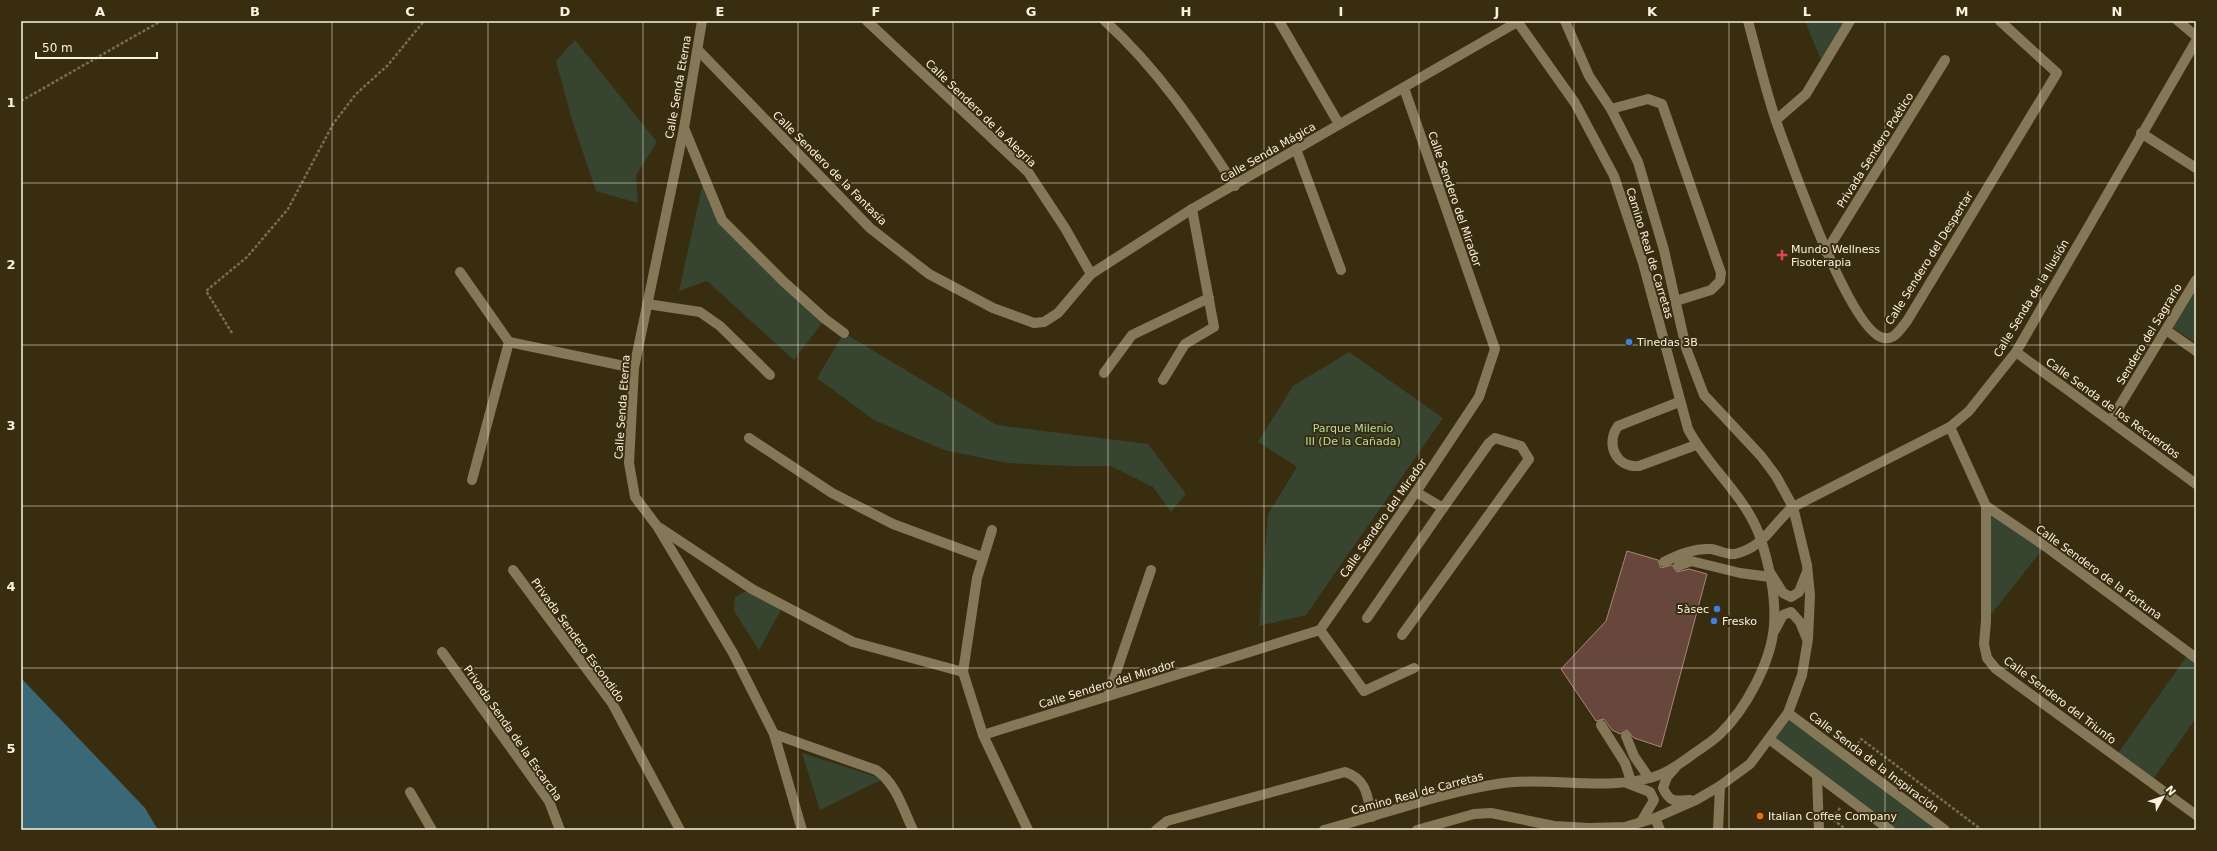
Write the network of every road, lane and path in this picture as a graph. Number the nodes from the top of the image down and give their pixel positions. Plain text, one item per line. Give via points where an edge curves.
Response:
1 (161, 21) edge
2 (424, 21) edge
3 (702, 21) edge
4 (867, 21) edge
5 (1105, 21) edge
6 (1279, 21) edge
7 (1518, 21) edge
8 (1565, 21) edge
9 (1748, 21) edge
10 (1850, 21) edge
11 (2000, 21) edge
12 (2178, 21) edge
13 (2196, 36) edge
14 (2196, 41) edge
15 (698, 50) junction
16 (1945, 60) dead end
17 (1404, 88) junction
18 (21, 101) edge
19 (1611, 109) junction
20 (1776, 120) junction
21 (1339, 124) junction
22 (684, 128) junction
23 (2141, 134) junction
24 (1296, 149) junction
25 (2196, 168) edge
26 (1235, 186) junction
27 (1192, 209) junction
28 (1826, 252) junction
29 (1341, 270) dead end
30 (460, 272) dead end
31 (1091, 274) junction
32 (2196, 280) edge
33 (1209, 298) junction
34 (1676, 301) junction
35 (647, 304) junction
36 (1044, 322) joint
37 (2166, 330) junction
38 (232, 333) dead end
39 (844, 333) dead end
40 (509, 342) junction
41 (2196, 351) edge
42 (2016, 352) junction
43 (634, 368) junction
44 (1104, 373) dead end
45 (770, 375) dead end
46 (1163, 380) dead end
47 (1680, 402) junction
48 (2111, 420) junction
49 (1950, 427) junction
50 (749, 438) dead end
51 (1696, 445) junction
52 (472, 480) dead end
53 (2196, 484) edge
54 (1416, 492) junction
55 (1986, 506) junction
56 (1793, 507) junction
57 (1443, 508) junction
58 (657, 526) junction
59 (992, 530) dead end
60 (1762, 542) junction
61 (982, 557) junction
62 (1664, 562) dead end
63 (1678, 566) dead end
64 (513, 570) dead end
65 (1151, 570) dead end
66 (1807, 571) junction
67 (1770, 574) junction
68 (1367, 618) dead end
69 (1320, 630) junction
70 (1402, 635) dead end
71 (1770, 641) junction
72 (1808, 643) junction
73 (442, 652) dead end
74 (2196, 658) edge
75 (1414, 668) dead end
76 (963, 672) junction
77 (1108, 696) junction
78 (1788, 713) junction
79 (1601, 725) dead end
80 (774, 734) junction
81 (983, 735) junction
82 (1626, 736) dead end
83 (1769, 739) junction
84 (1847, 758) junction
85 (1676, 767) junction
86 (1817, 776) junction
87 (1649, 778) junction
88 (1626, 781) junction
89 (1720, 786) junction
90 (410, 792) dead end
91 (1847, 799) junction
92 (1696, 800) junction
93 (2196, 815) edge
94 (1372, 817) junction
95 (1655, 818) junction
96 (1641, 822) junction
97 (1884, 828) edge
98 (432, 830) edge
99 (560, 830) edge
100 (680, 830) edge
101 (802, 830) edge
102 (913, 830) edge
103 (1028, 830) edge
104 (1156, 830) edge
105 (1324, 830) edge
106 (1417, 830) edge
107 (1660, 830) edge
108 (1718, 830) edge
109 (1819, 830) edge
110 (1846, 830) edge
111 (1945, 830) edge
112 (1982, 830) edge

1 - 18 path
2 - 38 path via 388,65 356,94 333,124 288,209 247,257 206,291
3 - 15 street, Calle Senda Eterna
4 - 31 street, Calle Sendero de la Alegria via 1028,172 1065,228
5 - 26 street via 1128,41 1167,86
6 - 21 street
7 - 17 street, Calle Senda Mágica
7 - 47 street, Camino Real de Carretas via 1575,102 1614,176 1643,264
8 - 19 street, Camino Real de Carretas via 1589,76
9 - 20 street, Calle Sendero del Despertar
10 - 20 street via 1806,94
11 - 28 street, Calle Sendero del Despertar via 2057,73 1907,321 1892,337 1877,336 1859,317
12 - 13 street
14 - 23 street, Calle Senda de la Ilusión
15 - 22 street, Calle Senda Eterna
15 - 36 street, Calle Sendero de la Fantasía via 870,228 929,274 993,308 1034,323
16 - 28 street, Privada Sendero Poético
17 - 21 street, Calle Senda Mágica
17 - 54 street, Calle Sendero del Mirador via 1495,349 1479,397
19 - 34 street, Camino Real de Carretas via 1638,162
19 - 34 street via 1648,99 1662,104 1721,273 1720,282 1711,290
20 - 28 street, Calle Sendero del Despertar
21 - 24 street, Calle Senda Mágica
22 - 35 street, Calle Senda Eterna
22 - 39 street via 722,220 784,282
23 - 25 street
23 - 42 street, Calle Senda de la Ilusión
24 - 26 street, Calle Senda Mágica
24 - 29 street
26 - 27 street, Calle Senda Mágica
27 - 31 street, Calle Senda Mágica
27 - 33 street
30 - 40 street
31 - 36 street, Calle Senda Mágica via 1058,313
32 - 37 street, Sendero del Sagrario
33 - 44 street via 1132,335
33 - 46 street via 1214,328 1185,344
34 - 56 street, Camino Real de Carretas via 1686,348 1704,395 1776,476
35 - 43 street, Calle Senda Eterna
35 - 45 street via 700,312 720,326
37 - 41 street
37 - 48 street, Sendero del Sagrario
40 - 43 street
40 - 52 street
42 - 48 street, Calle Senda de los Recuerdos
42 - 49 street, Calle Senda de la Ilusión via 1969,411
43 - 58 street, Calle Senda Eterna via 629,463 635,497
47 - 51 street, Camino Real de Carretas
47 - 51 street via 1618,426 1611,440 1612,448 1620,459 1632,467
48 - 53 street, Calle Senda de los Recuerdos
49 - 55 street, Calle Sendero del Triunfo
49 - 56 street, Calle Senda de la Ilusión
50 - 61 street via 832,493 893,524
51 - 60 street, Camino Real de Carretas via 1748,512
54 - 57 street
54 - 69 street, Calle Sendero del Mirador
55 - 74 street, Calle Sendero de la Fortuna via 2045,546
55 - 93 street, Calle Sendero del Triunfo via 1984,644 1987,658 1996,669
56 - 60 street, Calle Senda de la Ilusión via 1784,514
56 - 66 street, Camino Real de Carretas
57 - 68 street
57 - 70 street via 1495,438 1521,446 1527,454 1529,459
58 - 76 street via 752,588 853,642
58 - 80 street, Calle Senda Eterna via 732,653
59 - 61 street
60 - 62 street via 1734,554 1710,549 1679,554
60 - 67 street, Camino Real de Carretas
61 - 76 street
63 - 67 street via 1691,561 1740,573
64 - 100 street, Privada Sendero Escondido via 612,703
65 - 77 street
66 - 67 street via 1799,592 1791,597 1783,593
66 - 72 street, Camino Real de Carretas via 1810,595
67 - 71 street, Camino Real de Carretas via 1774,627
69 - 75 street via 1364,691
69 - 77 street, Calle Sendero del Mirador
71 - 72 street via 1782,614 1792,612 1800,622
71 - 85 street, Camino Real de Carretas via 1751,695 1720,734
72 - 78 street, Camino Real de Carretas via 1802,675
73 - 99 street, Privada Senda de la Escarcha via 549,802
76 - 81 street
77 - 81 street, Calle Sendero del Mirador
78 - 83 street, Camino Real de Carretas
78 - 84 street, Calle Senda de la Inspiración
79 - 88 street via 1625,763
80 - 101 street, Calle Senda Eterna
80 - 102 street via 876,770 886,776
81 - 103 street
82 - 87 street via 1634,756
83 - 86 street
83 - 89 street, Camino Real de Carretas via 1750,764
84 - 111 street, Calle Senda de la Inspiración
84 - 112 path via 1861,739
85 - 87 street, Camino Real de Carretas
85 - 92 street via 1663,788 1667,797 1673,800
86 - 91 street
86 - 109 street
87 - 88 street, Camino Real de Carretas
88 - 94 street, Camino Real de Carretas via 1518,781 1473,788
88 - 96 street via 1650,792 1654,800
89 - 92 street, Camino Real de Carretas
89 - 108 street
90 - 98 street
91 - 97 street
91 - 110 path via 1832,819
92 - 95 street, Camino Real de Carretas
94 - 104 street via 1363,783 1356,776 1345,772 1167,821
94 - 105 street, Camino Real de Carretas
95 - 96 street, Camino Real de Carretas
95 - 107 street
96 - 106 street, Camino Real de Carretas via 1624,827 1554,826 1491,813 1474,814

